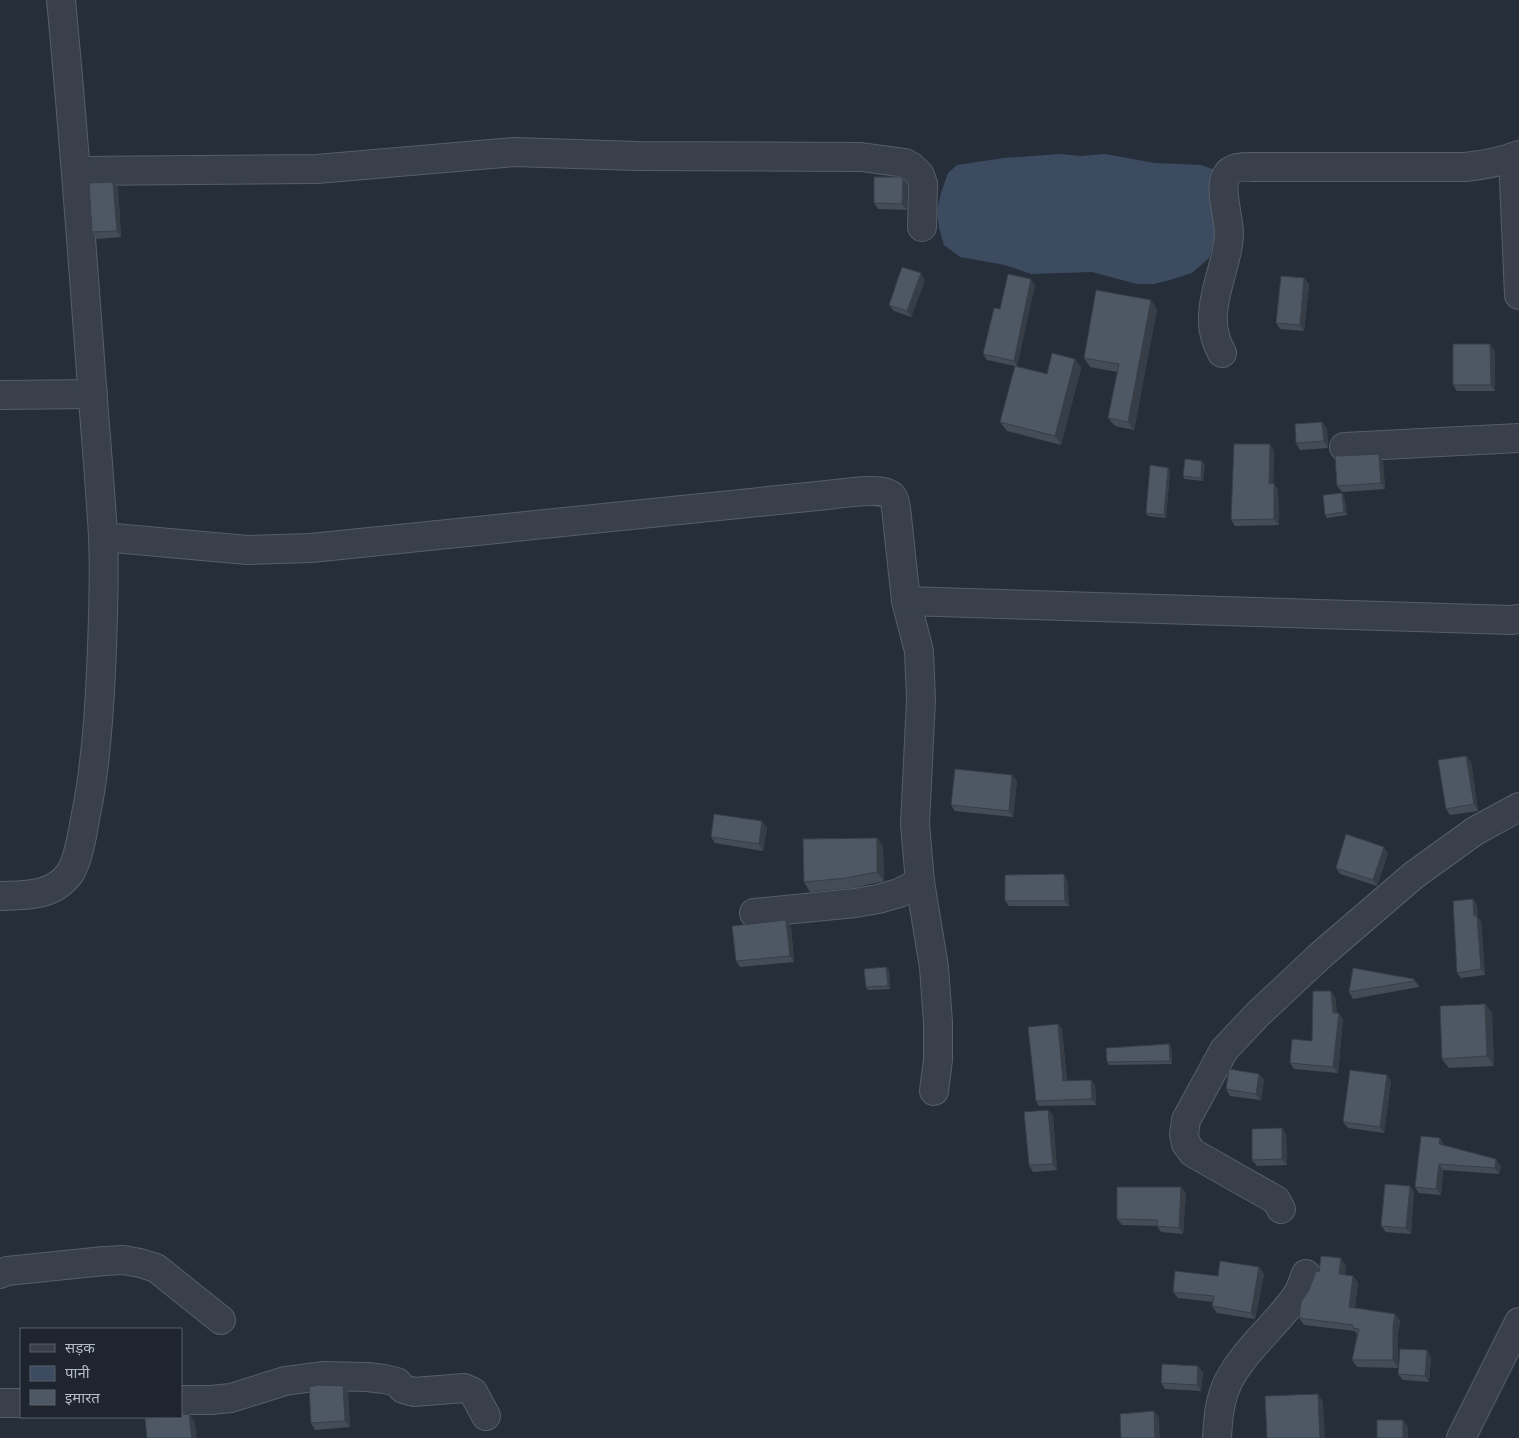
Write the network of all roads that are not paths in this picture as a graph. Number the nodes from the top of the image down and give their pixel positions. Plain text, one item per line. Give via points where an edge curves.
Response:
1 (61, 0) edge
2 (1516, 156) edge
3 (76, 171) junction
4 (922, 227) dead end
5 (1519, 294) edge
6 (1222, 353) dead end
7 (93, 394) junction
8 (0, 395) edge
9 (1519, 438) edge
10 (1344, 447) dead end
11 (103, 537) junction
12 (906, 601) junction
13 (1519, 619) edge
14 (1519, 807) edge
15 (920, 882) junction
16 (0, 896) edge
17 (754, 913) dead end
18 (934, 1091) dead end
19 (1281, 1210) dead end
20 (0, 1274) edge
21 (1306, 1274) dead end
22 (221, 1320) dead end
23 (1519, 1322) edge
24 (182, 1400) edge
25 (0, 1403) edge
26 (20, 1403) edge
27 (486, 1416) dead end
28 (1217, 1438) edge
29 (1461, 1438) edge

1 - 3 street
2 - 5 street
2 - 6 street via 1487,165 1464,167 1235,168 1225,177 1229,244 1215,302 1213,327
3 - 4 street via 317,170 514,152 861,157 904,163 920,175 923,184
3 - 7 street
7 - 8 street
7 - 11 street
9 - 10 street
11 - 12 street via 247,550 311,548 875,491 891,495 894,500
11 - 16 street via 100,711 94,777 76,858 71,872 53,889 32,895
12 - 13 street
12 - 15 street via 919,651 920,670 915,824
14 - 19 street via 1475,831 1414,875 1322,954 1257,1014 1224,1050 1186,1120 1186,1144 1193,1153 1271,1196
15 - 17 street via 878,899
15 - 18 street via 934,967 938,1022
20 - 22 street via 104,1261 140,1263 156,1268
21 - 28 street via 1298,1293 1243,1359 1226,1388 1218,1414
23 - 29 street
24 - 27 street via 231,1398 301,1378 367,1377 397,1382 403,1389 414,1392 464,1388 474,1392
25 - 26 street

